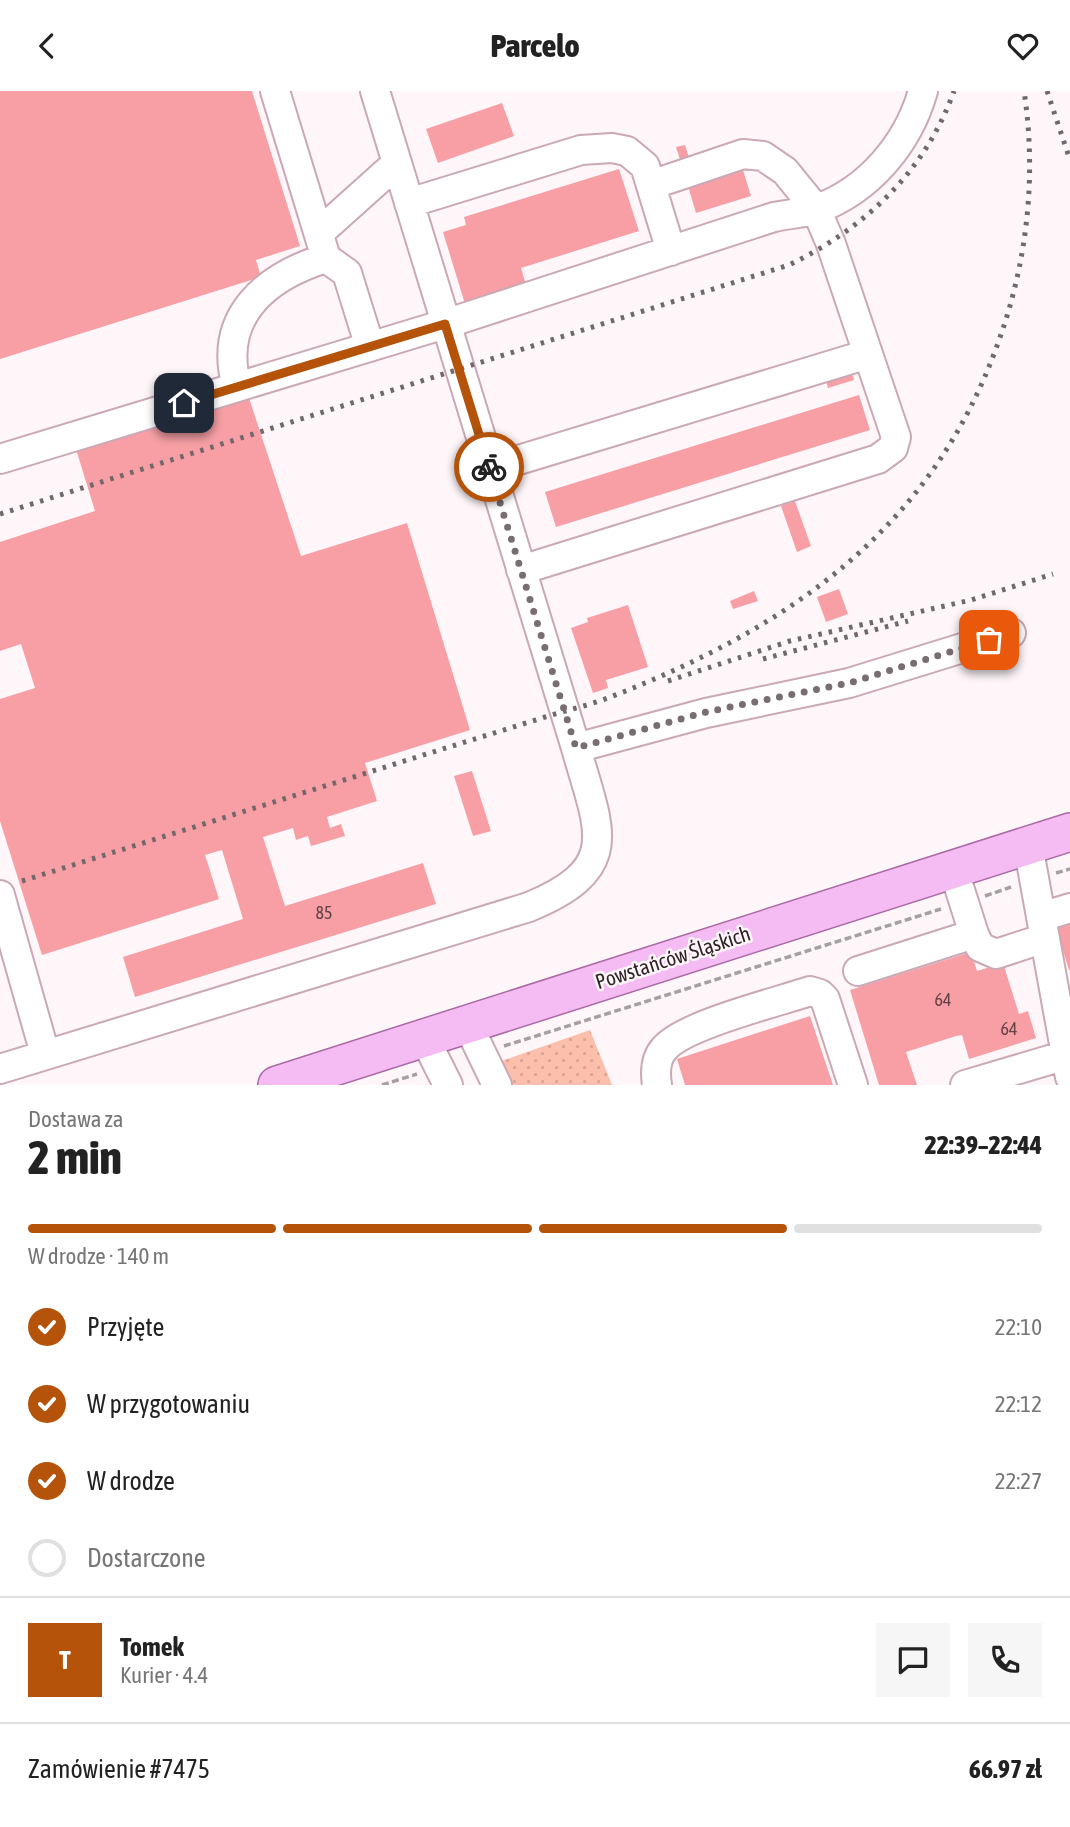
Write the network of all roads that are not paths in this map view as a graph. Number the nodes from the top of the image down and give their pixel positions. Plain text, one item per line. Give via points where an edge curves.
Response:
1 (275, 91) edge
2 (375, 91) edge
3 (923, 91) edge
4 (397, 163) junction
5 (652, 185) junction
6 (409, 202) junction
7 (816, 209) junction
8 (323, 246) junction
9 (671, 251) junction
10 (445, 324) junction
11 (370, 347) junction
12 (868, 354) junction
13 (237, 387) junction
14 (0, 459) edge
15 (489, 469) junction
16 (521, 570) junction
17 (1011, 633) dead end
18 (576, 748) junction
19 (1070, 832) edge
20 (1028, 845) junction
21 (953, 868) junction
22 (0, 895) edge
23 (1070, 908) edge
24 (1043, 928) junction
25 (974, 934) junction
26 (858, 971) dead end
27 (475, 1039) junction
28 (45, 1054) junction
29 (437, 1064) edge
30 (1068, 1066) edge
31 (0, 1069) edge
32 (277, 1085) edge
33 (497, 1085) edge
34 (657, 1085) edge
35 (853, 1085) edge
36 (965, 1085) edge

1 - 8 street
2 - 4 street
3 - 7 street via 911,123 870,179
4 - 6 street
4 - 8 street
5 - 6 street via 638,157 627,151 594,148
5 - 7 street via 754,153 774,160
5 - 9 street
6 - 10 street
7 - 9 street via 774,217
7 - 12 street
8 - 11 street via 347,273
8 - 13 street via 253,301 231,347 230,364
9 - 10 street
10 - 11 street
10 - 15 street
11 - 13 street
12 - 15 street
12 - 16 street via 896,436 892,448 878,459
13 - 14 street
15 - 16 street
16 - 18 street
17 - 18 street via 862,680 706,712
18 - 28 street via 599,831 593,860 570,887 528,907
19 - 20 main road, Powstańców Śląskich
20 - 21 main road, Powstańców Śląskich
20 - 24 street
21 - 25 street
21 - 27 main road, Powstańców Śląskich
22 - 28 street
23 - 24 street
24 - 25 street via 996,954 980,947
24 - 30 street
25 - 26 street
27 - 29 main road, Powstańców Śląskich
27 - 33 street
28 - 31 street
29 - 32 main road, Powstańców Śląskich
30 - 36 street
34 - 35 street via 661,1051 681,1035 810,991 825,999

